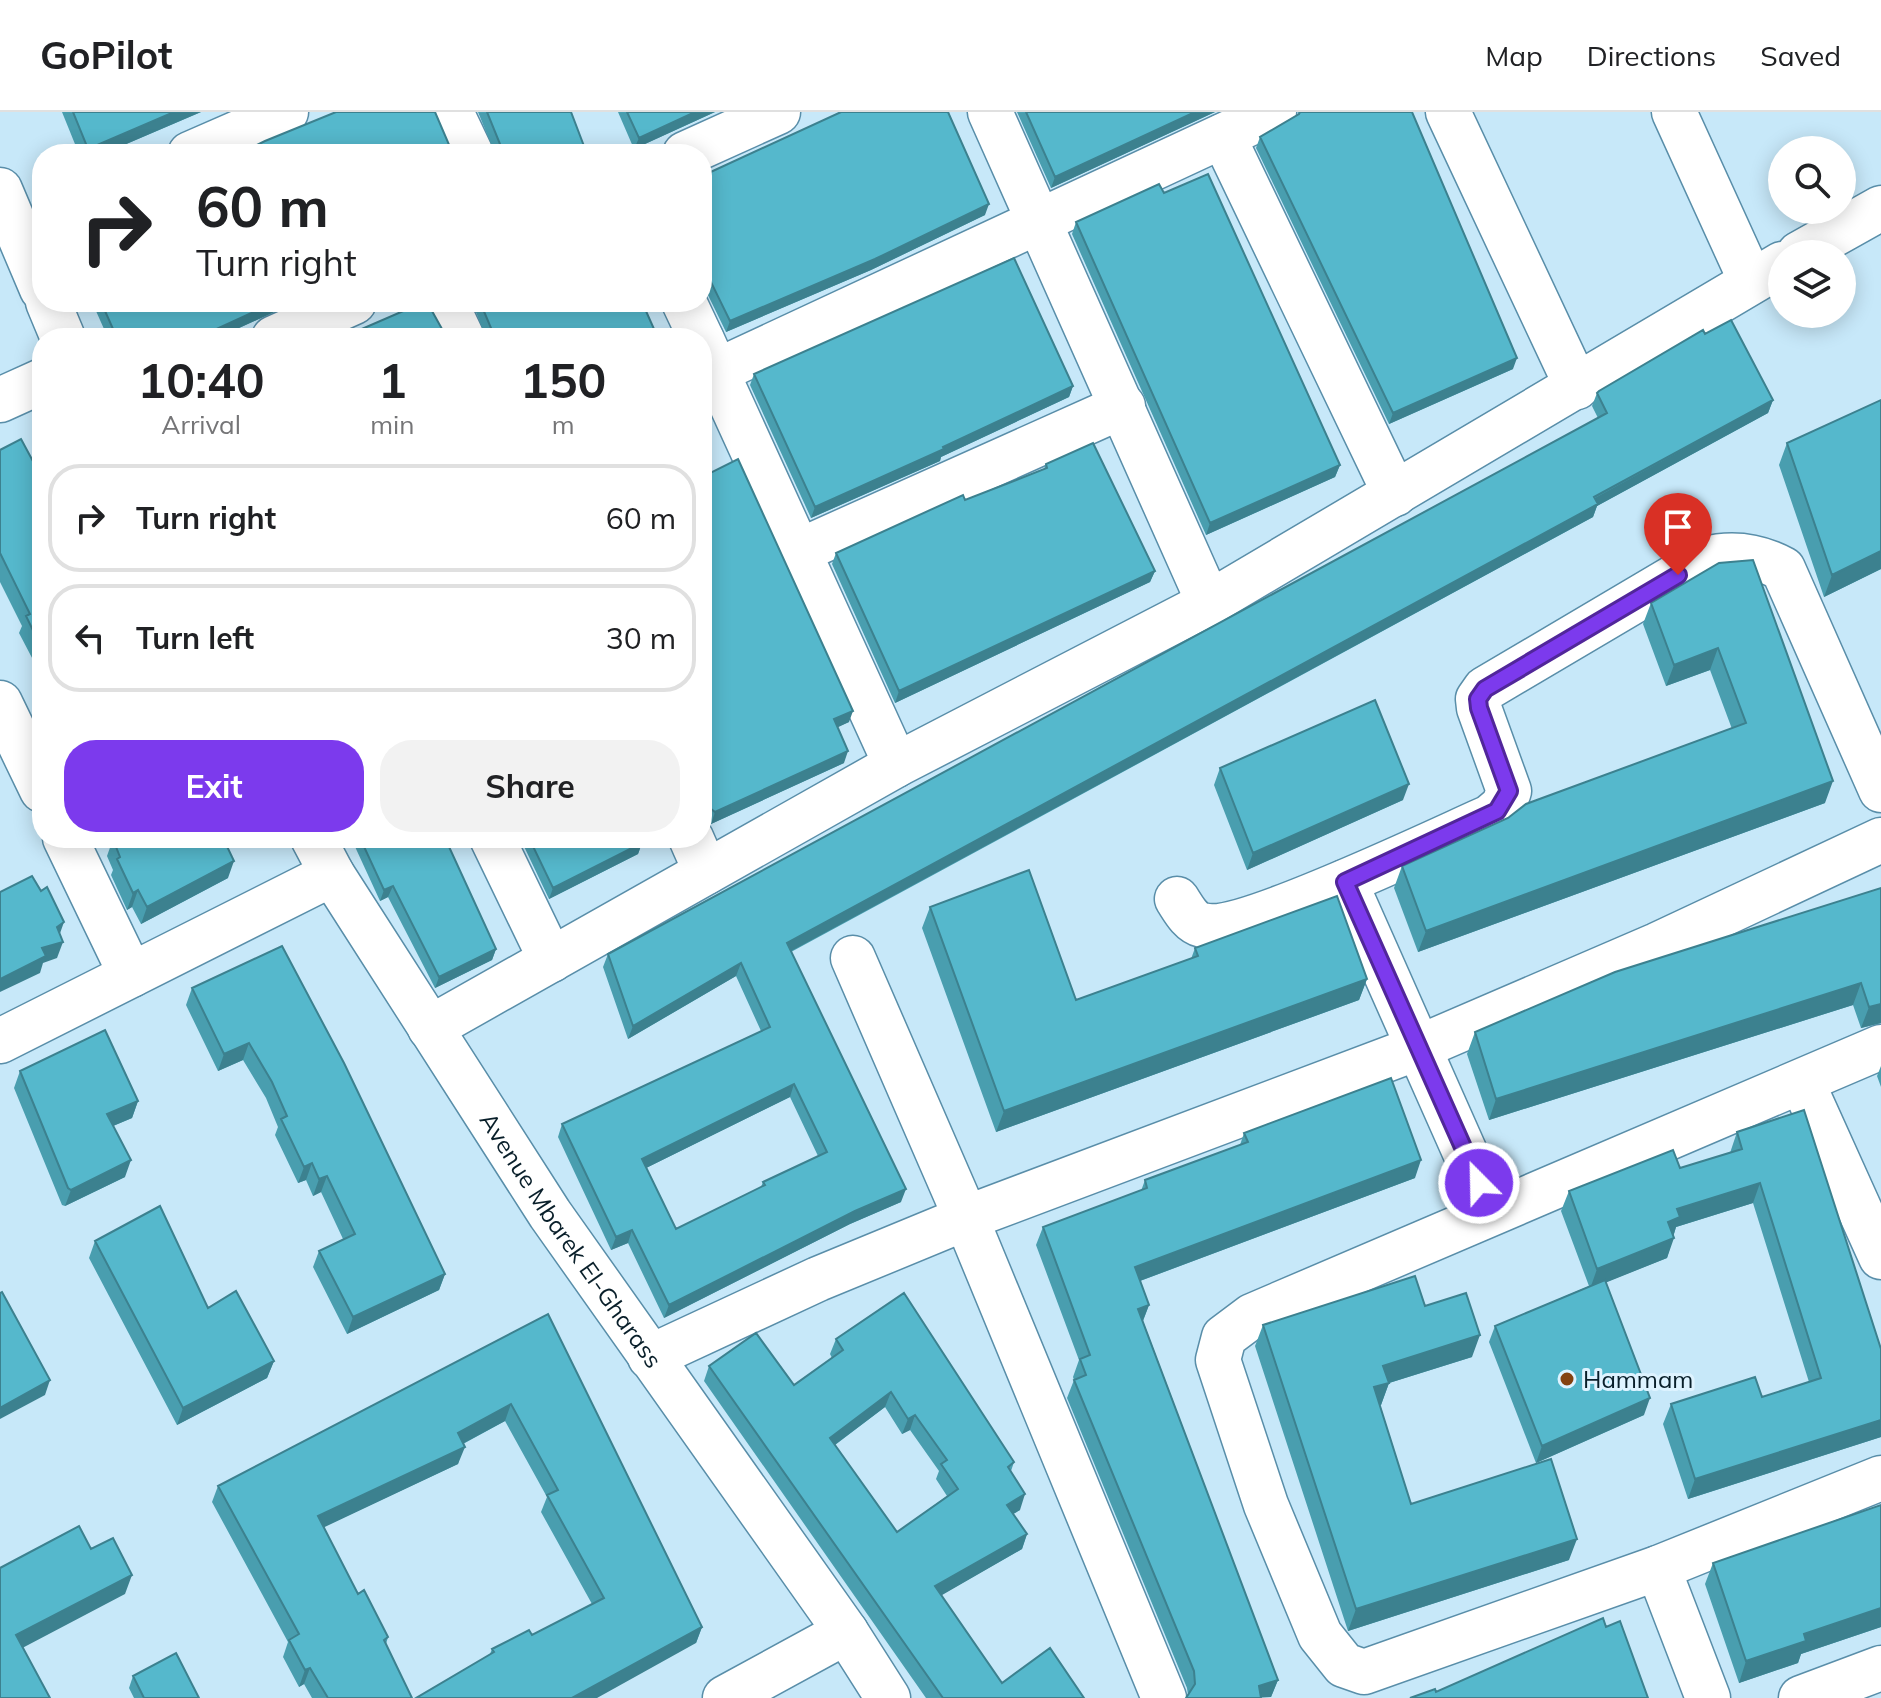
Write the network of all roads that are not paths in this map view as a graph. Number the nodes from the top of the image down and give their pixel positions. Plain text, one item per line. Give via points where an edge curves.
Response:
1 (286, 112) edge
2 (451, 112) edge
3 (778, 112) edge
4 (990, 112) edge
5 (1274, 112) edge
6 (1448, 112) edge
7 (1674, 112) edge
8 (1223, 136) junction
9 (195, 138) edge
10 (466, 144) edge
11 (707, 144) edge
12 (0, 190) edge
13 (1881, 208) edge
14 (1041, 223) junction
15 (29, 224) edge
16 (1824, 240) edge
17 (1766, 272) edge
18 (332, 312) edge
19 (296, 328) edge
20 (712, 348) edge
21 (712, 361) edge
22 (32, 386) edge
23 (1577, 387) junction
24 (0, 400) edge
25 (1123, 406) junction
26 (1395, 494) junction
27 (797, 552) junction
28 (1209, 603) junction
29 (0, 703) edge
30 (896, 765) junction
31 (32, 769) edge
32 (1881, 790) edge
33 (1881, 840) edge
34 (70, 848) edge
35 (497, 848) edge
36 (698, 855) edge
37 (323, 856) edge
38 (1345, 882) junction
39 (1177, 899) dead end
40 (853, 958) dead end
41 (551, 960) junction
42 (131, 975) junction
43 (430, 1028) junction
44 (0, 1041) edge
45 (1420, 1047) junction
46 (1881, 1047) edge
47 (1802, 1082) junction
48 (1491, 1211) junction
49 (966, 1218) junction
50 (1881, 1257) edge
51 (650, 1357) junction
52 (1881, 1478) edge
53 (1658, 1568) junction
54 (846, 1632) junction
55 (1881, 1668) edge
56 (725, 1698) edge
57 (888, 1698) edge
58 (1164, 1698) edge
59 (1708, 1698) edge
60 (1801, 1698) edge

1 - 9 street
2 - 10 street
3 - 11 street
4 - 14 street
5 - 8 street
6 - 23 street
7 - 17 street
8 - 14 street
8 - 26 street
12 - 15 street
13 - 16 street
14 - 20 street
14 - 25 street
17 - 23 street
18 - 19 street
21 - 27 street
22 - 24 street
23 - 26 street
25 - 27 street
25 - 28 street
26 - 28 street
27 - 30 street
28 - 30 street
29 - 31 street
30 - 36 street
32 - 38 street via 1783,569 1764,559 1723,555 1705,559 1488,685 1478,699 1479,708 1506,778 1509,791 1503,806 1490,817
33 - 45 street via 1657,945
34 - 42 street
35 - 41 street
36 - 41 street
37 - 42 street
37 - 43 street, Avenue Mbarek El-Gharass
38 - 39 street via 1218,927 1193,921
38 - 45 street
40 - 49 street
41 - 43 street
42 - 44 street
43 - 51 street, Avenue Mbarek El-Gharass
45 - 48 street
45 - 49 street
46 - 47 street
47 - 48 street
47 - 50 street
48 - 53 street via 1252,1316 1229,1330 1220,1344 1218,1360 1228,1397 1320,1635 1344,1665 1375,1670
49 - 51 street
49 - 58 street
51 - 54 street, Avenue Mbarek El-Gharass
52 - 53 street
53 - 59 street
54 - 56 street
54 - 57 street, Avenue Mbarek El-Gharass
55 - 60 street

